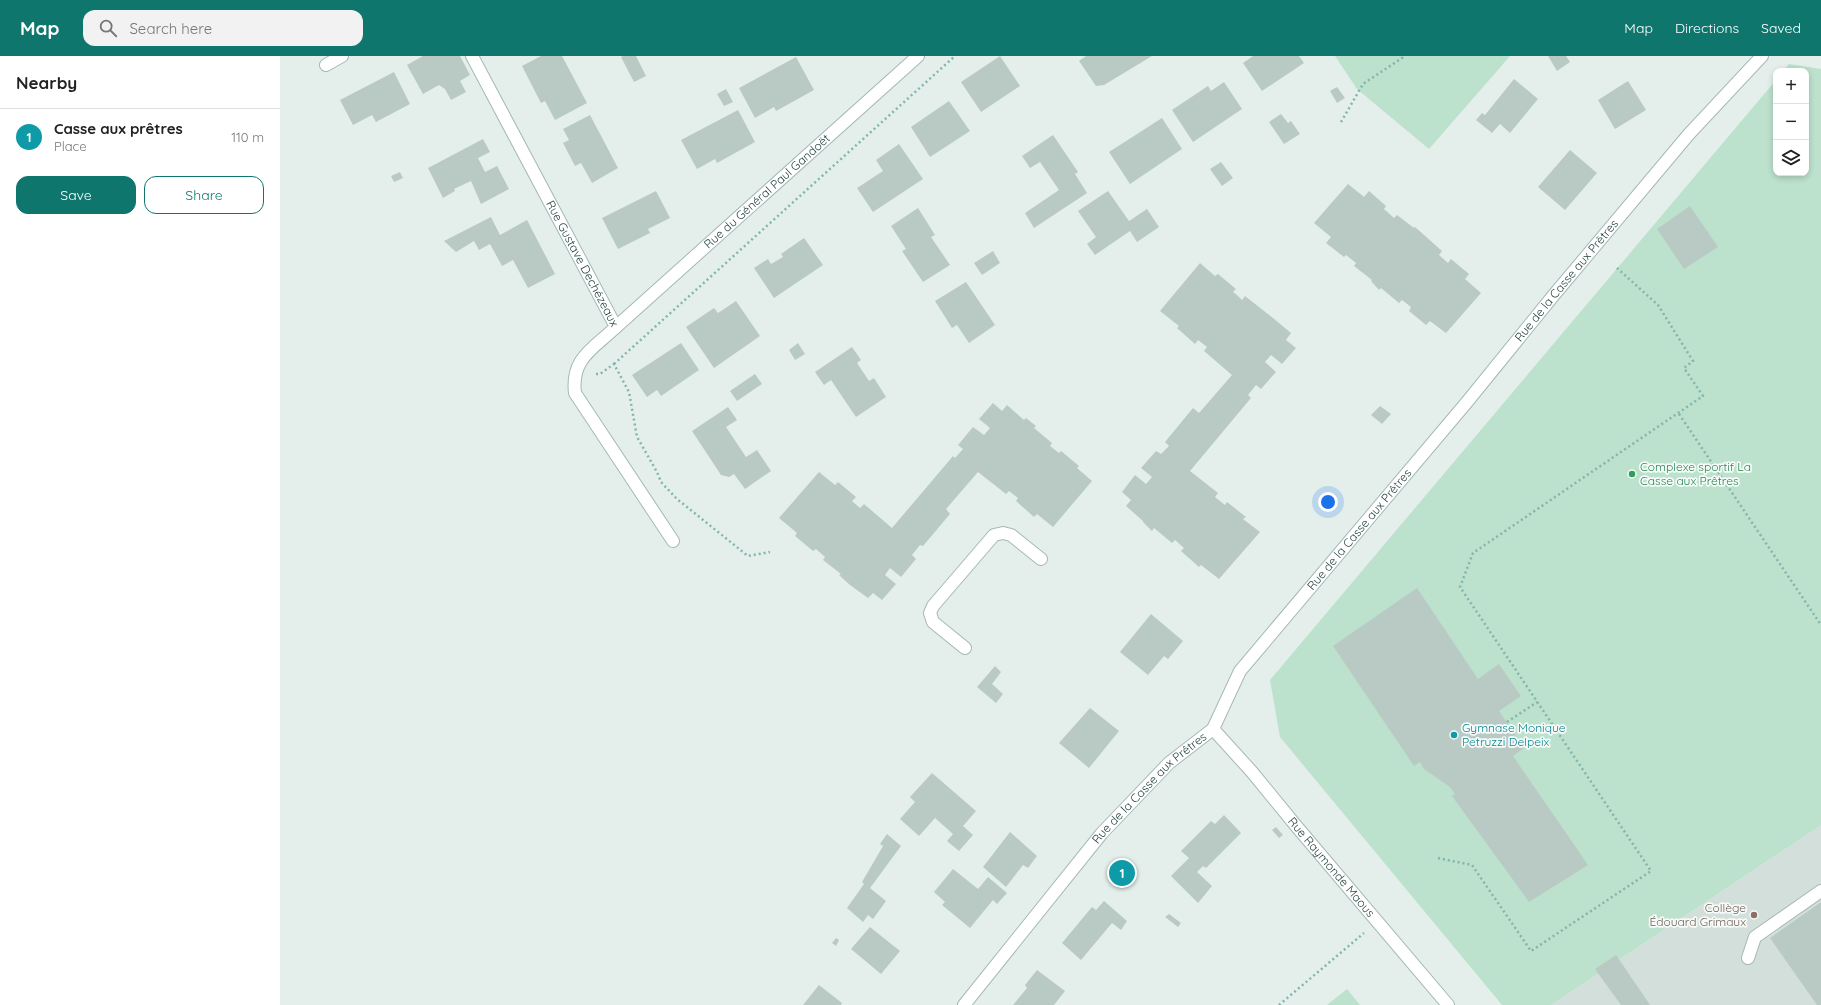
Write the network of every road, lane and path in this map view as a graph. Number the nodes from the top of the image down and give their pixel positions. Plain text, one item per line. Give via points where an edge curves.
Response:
1 (342, 56) edge
2 (472, 56) edge
3 (918, 56) edge
4 (956, 56) edge
5 (1405, 56) edge
6 (1762, 56) edge
7 (326, 65) dead end
8 (1342, 122) dead end
9 (1617, 268) dead end
10 (616, 327) junction
11 (614, 364) junction
12 (576, 371) junction
13 (1679, 414) junction
14 (673, 541) dead end
15 (770, 552) dead end
16 (1041, 559) dead end
17 (1821, 625) edge
18 (966, 648) dead end
19 (1537, 702) junction
20 (1507, 722) dead end
21 (1213, 729) junction
22 (1438, 858) dead end
23 (1821, 892) edge
24 (1378, 921) junction
25 (1748, 958) dead end
26 (964, 1005) edge
27 (1279, 1005) edge
28 (1448, 1005) edge

1 - 7 street
2 - 10 street, Rue Gustave Dechézeaux
3 - 10 street, Rue du Général Paul Gandoët
4 - 11 path
5 - 8 path via 1363,84
6 - 21 street, Rue de la Casse aux Prêtres via 1689,134 1240,671
9 - 13 path via 1658,305 1693,361 1684,368 1703,396
10 - 12 street, Rue Gustave Dechézeaux via 580,361
11 - 12 path via 600,374
11 - 15 path via 629,392 637,437 661,482 677,500 748,556
12 - 14 street, Rue Gustave Dechézeaux via 575,393
13 - 17 path
13 - 19 path via 1473,553 1460,587
16 - 18 street via 1011,535 994,535 932,606 930,613 934,622
19 - 20 path
19 - 22 path via 1651,871 1531,951 1472,865
21 - 24 street, Rue Raymonde Maous
21 - 26 street, Rue de la Casse aux Prêtres via 1169,763 1102,833
23 - 25 street via 1755,937
24 - 27 path
24 - 28 street, Rue Raymonde Maous

